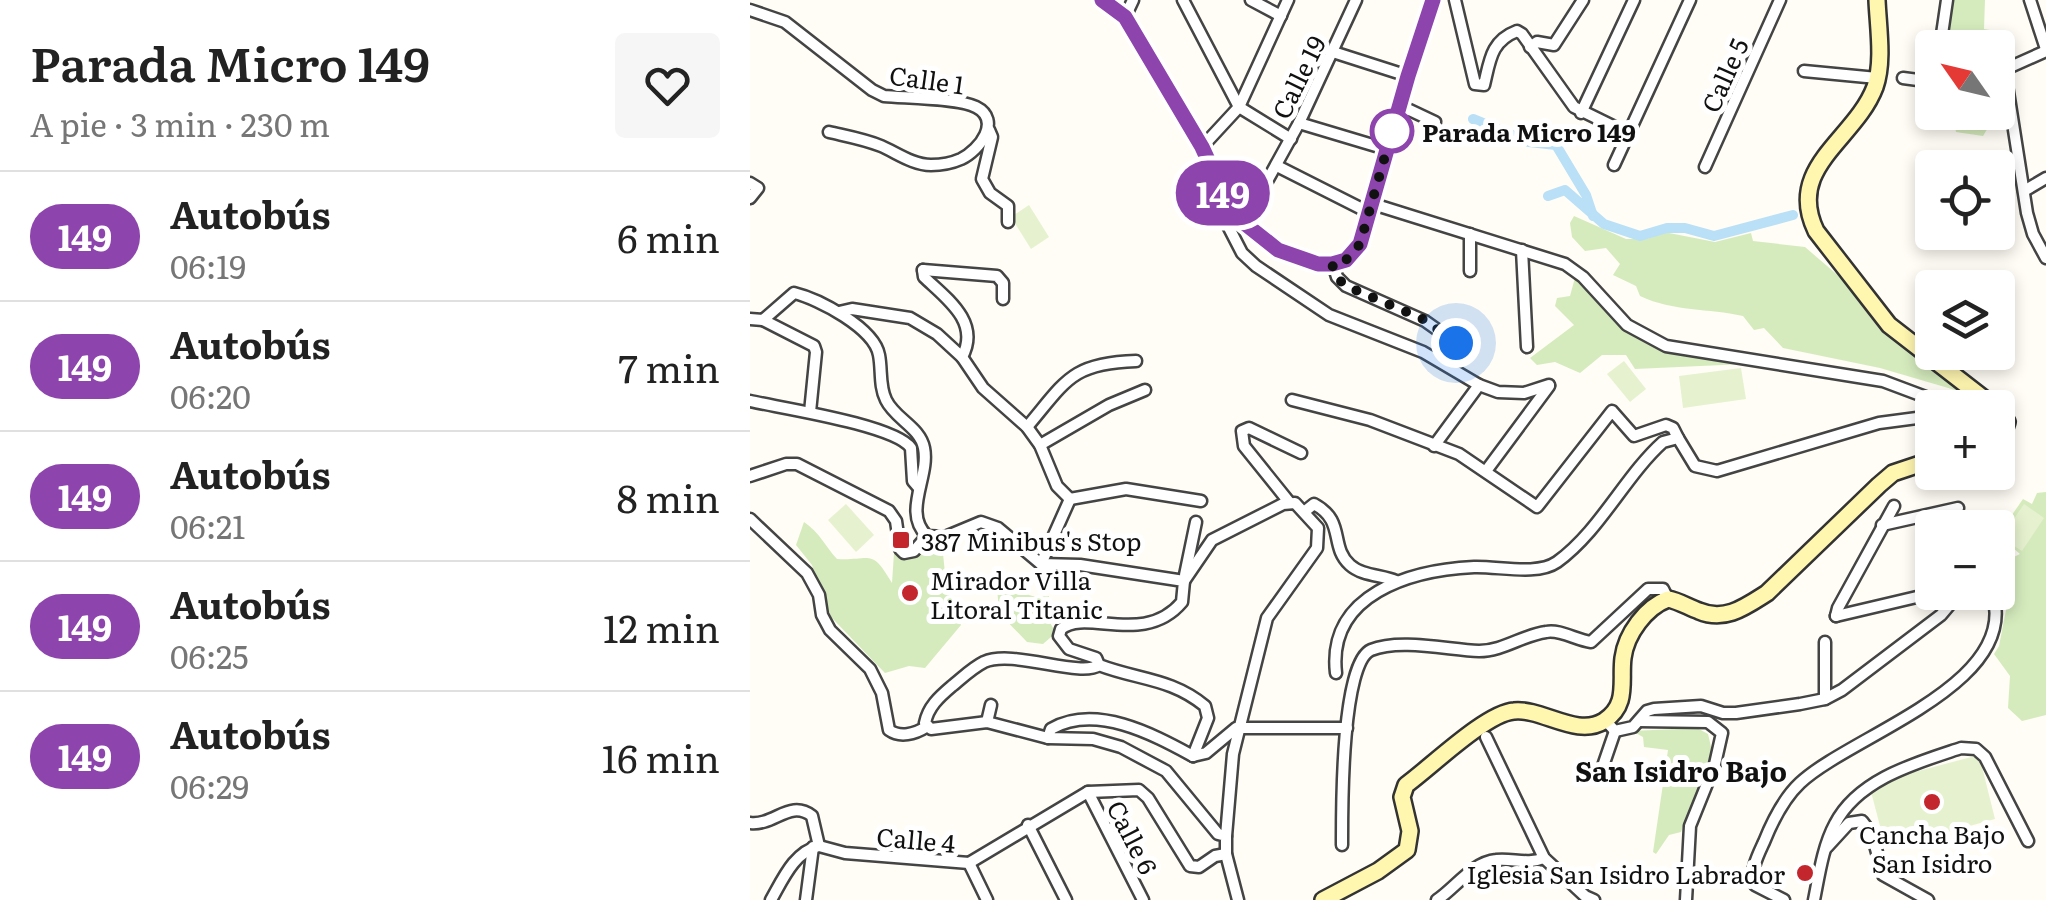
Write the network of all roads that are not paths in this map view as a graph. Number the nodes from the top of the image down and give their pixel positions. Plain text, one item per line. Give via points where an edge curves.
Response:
1 (1102, 0) edge
2 (1133, 0) edge
3 (1183, 0) edge
4 (1251, 0) edge
5 (1288, 0) edge
6 (1356, 0) edge
7 (1433, 0) edge
8 (1455, 0) edge
9 (1583, 0) edge
10 (1634, 0) edge
11 (1690, 0) edge
12 (1780, 0) edge
13 (1877, 0) edge
14 (1947, 0) edge
15 (2030, 0) edge
16 (750, 10) edge
17 (1281, 16) junction
18 (1125, 17) junction
19 (1943, 30) edge
20 (1530, 46) junction
21 (2046, 50) edge
22 (1333, 52) junction
23 (1804, 71) dead end
24 (1408, 76) junction
25 (1877, 78) junction
26 (1903, 78) dead end
27 (1915, 80) edge
28 (1399, 106) junction
29 (1239, 107) junction
30 (1581, 113) junction
31 (1299, 123) junction
32 (988, 130) junction
33 (829, 132) dead end
34 (1629, 134) junction
35 (1450, 137) dead end
36 (1290, 139) junction
37 (1202, 147) junction
38 (1386, 150) junction
39 (1614, 164) dead end
40 (1277, 166) junction
41 (1705, 167) dead end
42 (2046, 178) edge
43 (750, 182) edge
44 (2024, 191) junction
45 (750, 198) edge
46 (1230, 208) junction
47 (1372, 208) junction
48 (1008, 222) dead end
49 (1244, 223) junction
50 (2046, 229) edge
51 (1470, 234) junction
52 (2033, 234) junction
53 (1522, 250) junction
54 (2046, 258) edge
55 (1332, 264) junction
56 (1470, 271) dead end
57 (1003, 299) dead end
58 (839, 312) junction
59 (756, 319) edge
60 (1456, 343) dead end
61 (1527, 347) dead end
62 (962, 356) junction
63 (1136, 360) dead end
64 (1479, 385) junction
65 (1145, 390) dead end
66 (1974, 390) edge
67 (1915, 393) edge
68 (1292, 400) dead end
69 (750, 401) edge
70 (810, 412) junction
71 (1915, 418) edge
72 (1027, 427) junction
73 (1678, 438) junction
74 (1040, 445) junction
75 (1434, 446) junction
76 (1301, 453) dead end
77 (1915, 466) edge
78 (1486, 471) junction
79 (750, 476) edge
80 (919, 488) junction
81 (1070, 499) junction
82 (1200, 502) dead end
83 (1290, 502) junction
84 (1894, 506) dead end
85 (1958, 508) dead end
86 (1304, 512) junction
87 (750, 519) edge
88 (1196, 522) dead end
89 (1881, 526) junction
90 (927, 536) junction
91 (1041, 564) junction
92 (1184, 580) junction
93 (1396, 581) junction
94 (1915, 597) edge
95 (1668, 599) junction
96 (1945, 610) edge
97 (1995, 610) edge
98 (1824, 642) dead end
99 (1099, 664) junction
100 (1336, 673) dead end
101 (1825, 698) junction
102 (990, 705) dead end
103 (1639, 721) junction
104 (988, 722) junction
105 (926, 726) junction
106 (1610, 726) junction
107 (1240, 728) junction
108 (1347, 728) junction
109 (1048, 738) junction
110 (1486, 738) dead end
111 (1193, 756) junction
112 (1603, 766) dead end
113 (1088, 792) junction
114 (750, 824) edge
115 (1028, 825) junction
116 (1226, 836) junction
117 (2028, 841) dead end
118 (1342, 844) dead end
119 (816, 846) junction
120 (1826, 847) junction
121 (1226, 854) junction
122 (1544, 858) junction
123 (969, 863) junction
124 (1684, 897) edge
125 (1587, 899) edge
126 (772, 900) edge
127 (806, 900) edge
128 (987, 900) edge
129 (1066, 900) edge
130 (1143, 900) edge
131 (1238, 900) edge
132 (1323, 900) edge
133 (1437, 900) edge
134 (1784, 900) edge
135 (1814, 900) edge
136 (1928, 900) edge

1 - 18 street
2 - 18 street
3 - 29 street
4 - 17 street
5 - 17 street
6 - 22 street, Calle 19
7 - 24 street
8 - 20 street via 1477,86 1484,84 1491,53 1504,37 1517,31
9 - 20 street via 1554,45
10 - 30 street
11 - 34 street
12 - 41 street, Calle 5
13 - 25 main road
14 - 19 street
15 - 21 street
16 - 32 street, Calle 1 via 785,22 872,90 975,106 987,116
17 - 29 street
18 - 37 street
20 - 30 street
21 - 44 street via 2008,68 2006,79
22 - 24 street
22 - 31 street, Calle 19
23 - 25 street
24 - 28 street
25 - 66 main road via 1810,184 1808,214 1890,325
26 - 27 street
28 - 35 street via 1435,122 1434,132
28 - 38 street
29 - 36 street
29 - 37 street
30 - 34 street
31 - 36 street, Calle 19
31 - 38 street
32 - 33 street via 961,159 936,165
32 - 48 street via 982,178 1008,206
34 - 39 street
36 - 40 street, Calle 19
37 - 46 street
38 - 47 street
40 - 47 street
40 - 49 street, Calle 19
42 - 44 street
43 - 45 street via 758,188
44 - 52 street
46 - 49 street
46 - 64 street via 1230,234 1256,266 1329,315 1423,352
47 - 51 street
47 - 55 street via 1356,252
49 - 55 street via 1278,250
50 - 52 street
51 - 53 street
51 - 56 street
52 - 54 street
53 - 61 street
53 - 67 street via 1576,271 1627,325 1666,346 1882,381
55 - 60 street via 1346,286 1425,320
57 - 62 street via 997,276 922,270 964,320 968,340
58 - 59 street via 794,294
58 - 62 street via 852,308 910,318
58 - 80 street via 875,345 887,402 920,436 925,460
59 - 70 street via 814,346
62 - 72 street via 983,388
63 - 72 street via 1078,371
64 - 75 street
64 - 78 street via 1512,394 1549,385
65 - 74 street
68 - 75 street via 1370,420
69 - 70 street
70 - 80 street via 907,442
71 - 73 street via 1717,471 1695,466
72 - 74 street
73 - 78 street via 1666,425 1634,436 1612,412 1538,507
73 - 93 street via 1659,445 1553,565 1475,567
74 - 81 street via 1057,486
75 - 78 street
76 - 83 street via 1249,428 1242,431 1244,446
77 - 95 main road via 1878,485 1767,593 1739,609 1711,616
79 - 90 street via 783,459 798,464 889,511 904,553
80 - 90 street via 917,522
81 - 82 street via 1126,489
81 - 91 street
83 - 86 street
83 - 92 street via 1212,540
84 - 89 street
85 - 89 street
86 - 93 street via 1314,504 1329,514 1353,568
86 - 107 street via 1318,528 1317,548 1267,618
87 - 105 street via 807,573 830,630 870,669 889,730
88 - 92 street
89 - 94 street via 1836,616
90 - 91 street via 945,538 974,522 988,524
91 - 92 street
92 - 99 street via 1182,602 1163,618 1136,626 1064,625 1062,643
93 - 100 street via 1349,618 1335,646
95 - 106 main road via 1648,612 1627,642 1623,696
95 - 108 street via 1662,589 1648,589 1591,642 1546,631 1491,650 1371,650 1358,664
96 - 101 street
97 - 134 street via 1991,642 1970,672 1795,787 1752,875 1755,884
98 - 101 street
99 - 105 street via 1090,670 986,660 936,701
99 - 111 street via 1162,680 1205,706 1208,718
101 - 103 street via 1736,713 1701,706 1654,709
102 - 104 street
103 - 106 street via 1626,730
103 - 124 street via 1708,722 1722,733 1690,826
104 - 105 street
104 - 109 street
106 - 112 street
106 - 132 main road via 1516,710 1481,727 1406,784 1407,850
107 - 108 street
107 - 111 street
107 - 116 street
108 - 118 street
109 - 111 street via 1060,724 1107,722
109 - 116 street via 1092,739 1142,756 1166,771
110 - 122 street
113 - 115 street
113 - 121 street via 1143,792 1190,866
113 - 130 street, Calle 6
114 - 119 street via 803,810 812,816
115 - 123 street
115 - 129 street
116 - 121 street
117 - 120 street via 1985,757 1970,748 1874,783 1844,808
119 - 123 street, Calle 4
119 - 126 street via 794,861
119 - 127 street
120 - 135 street
120 - 136 street via 1849,823 1862,822 1883,875
121 - 131 street
122 - 125 street
122 - 133 street via 1484,863
123 - 128 street, Calle 4

